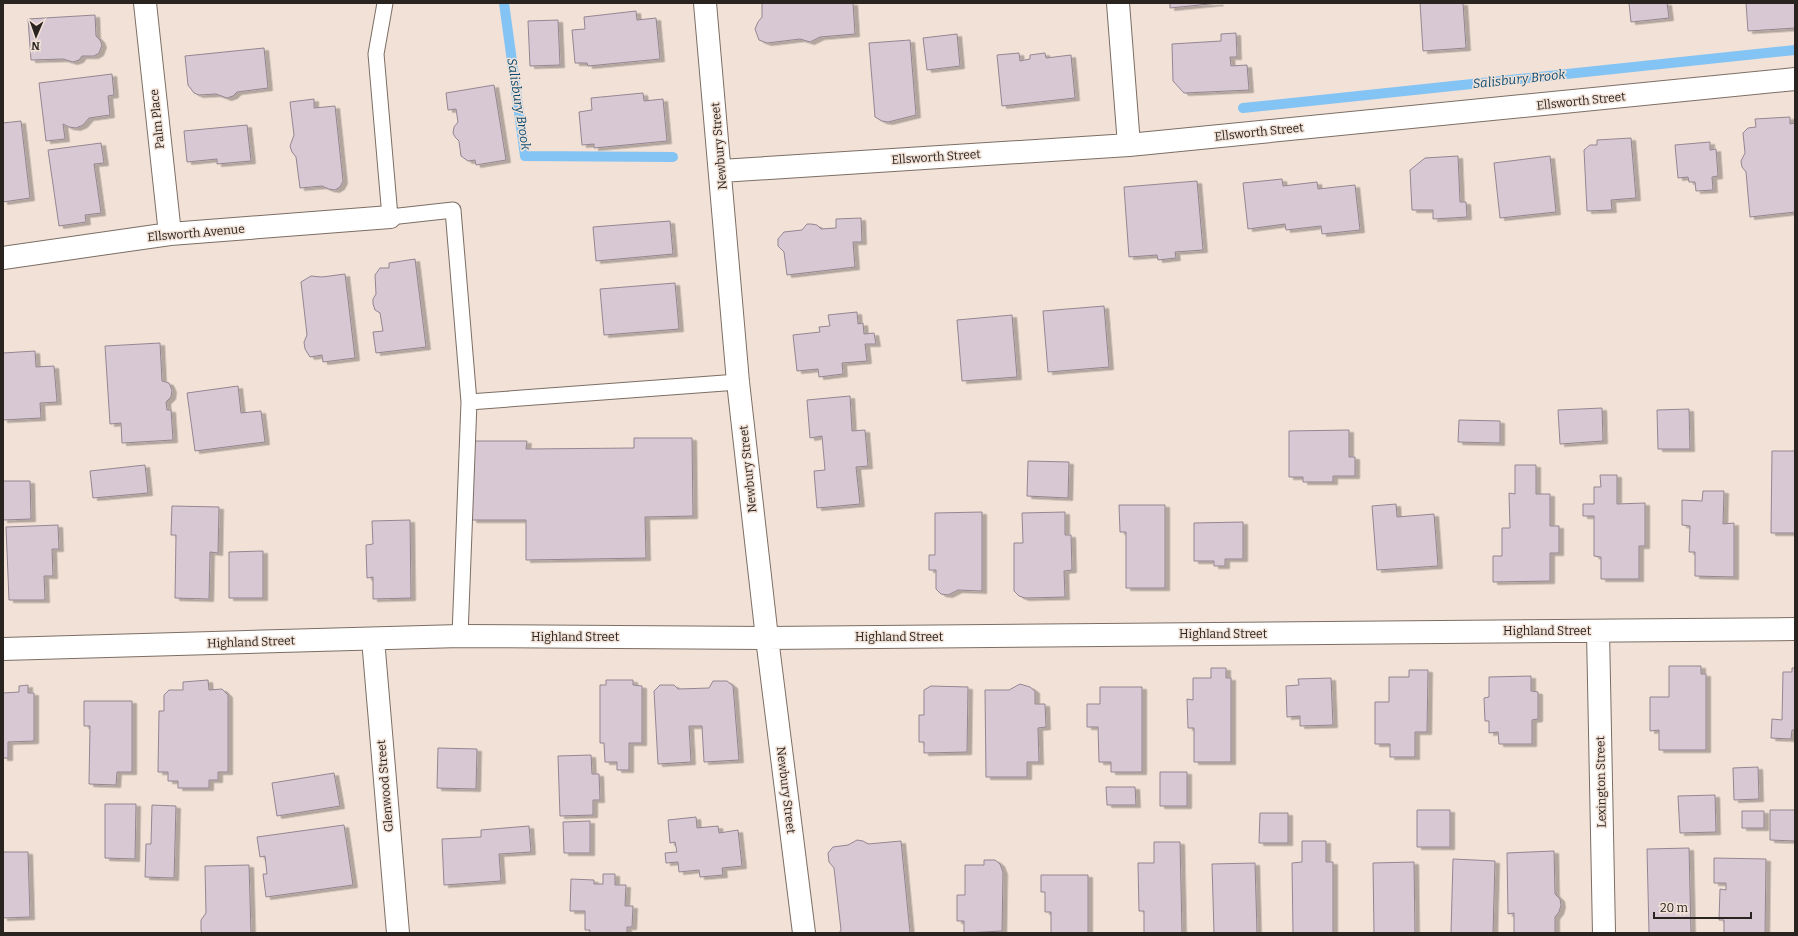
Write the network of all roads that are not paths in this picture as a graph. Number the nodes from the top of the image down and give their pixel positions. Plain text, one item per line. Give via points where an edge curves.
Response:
1 (145, 3) edge
2 (385, 3) edge
3 (705, 3) edge
4 (1118, 3) edge
5 (1795, 80) edge
6 (1129, 145) junction
7 (721, 171) junction
8 (390, 217) junction
9 (170, 234) junction
10 (3, 258) edge
11 (738, 382) junction
12 (469, 402) junction
13 (1795, 629) edge
14 (1598, 631) junction
15 (460, 636) junction
16 (373, 638) junction
17 (767, 638) junction
18 (3, 649) edge
19 (398, 933) edge
20 (804, 933) edge
21 (1604, 933) edge

1 - 9 street, Palm Place
2 - 8 lane via 376,54
3 - 7 street, Newbury Street
4 - 6 street
5 - 6 street, Ellsworth Street
6 - 7 street, Ellsworth Street
7 - 11 street, Newbury Street
8 - 9 street, Ellsworth Avenue
8 - 12 lane via 453,210
9 - 10 street, Ellsworth Avenue
11 - 12 lane
11 - 17 street, Newbury Street
12 - 15 lane
13 - 14 street, Highland Street
14 - 17 street, Highland Street
14 - 21 street, Lexington Street
15 - 16 street, Highland Street
15 - 17 street, Highland Street
16 - 18 street, Highland Street
16 - 19 street, Glenwood Street
17 - 20 street, Newbury Street

